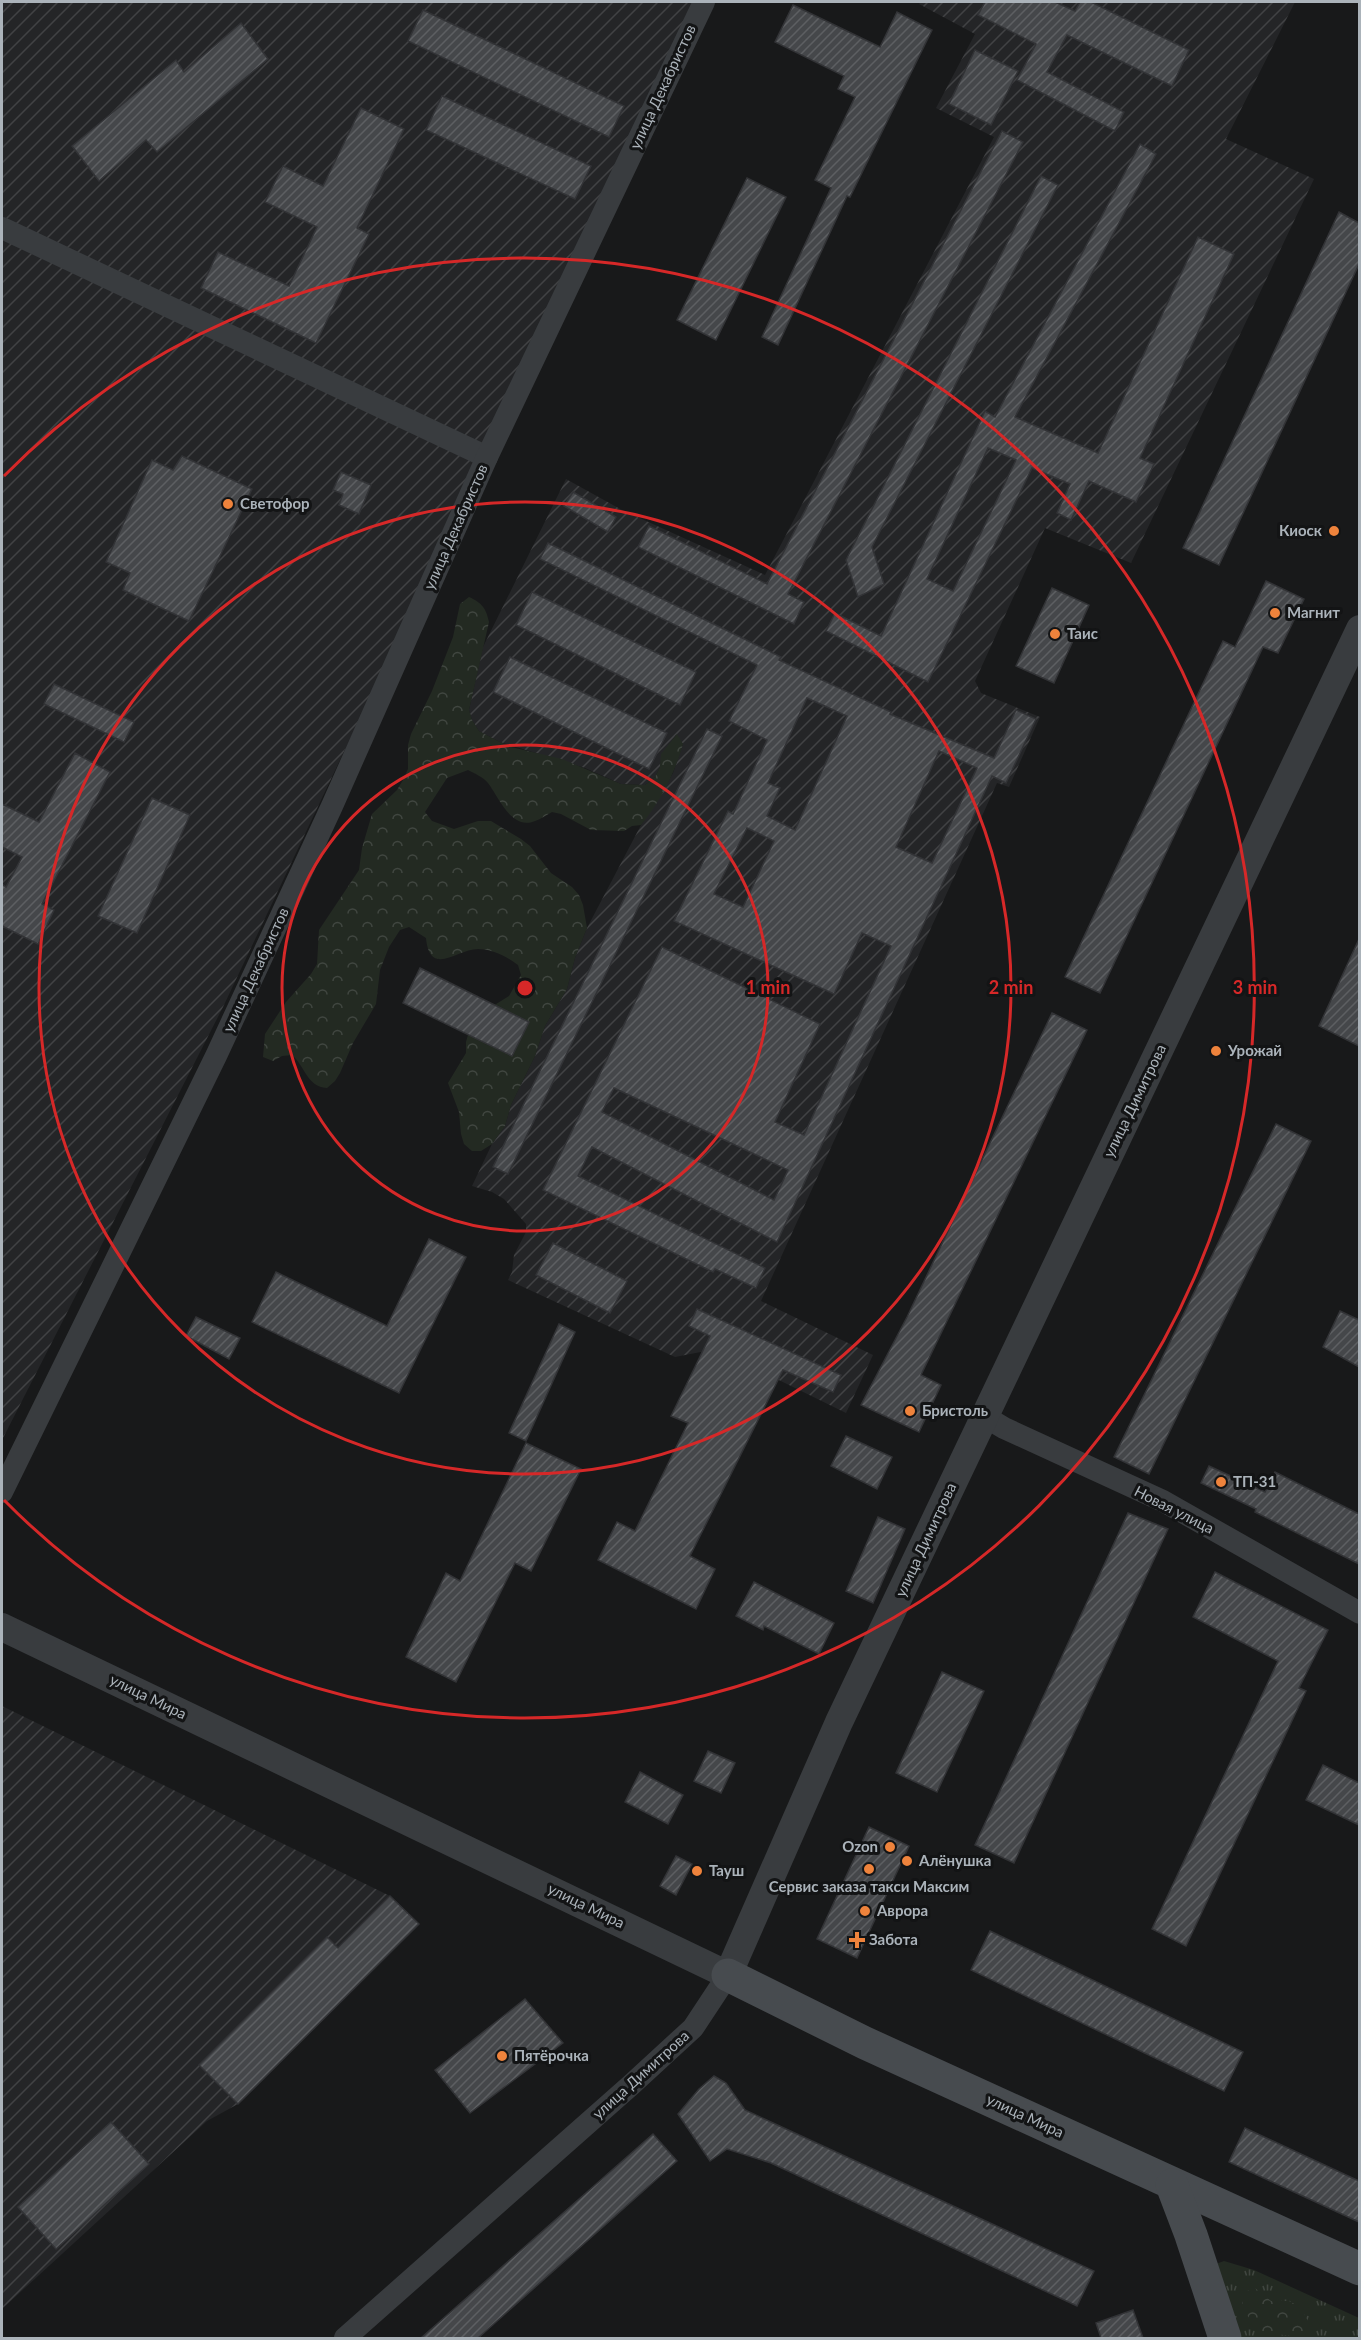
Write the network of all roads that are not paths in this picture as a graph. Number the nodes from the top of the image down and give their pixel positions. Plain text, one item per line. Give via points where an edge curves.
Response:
1 (704, 2) edge
2 (2, 228) edge
3 (487, 457) junction
4 (1359, 629) edge
5 (984, 1416) junction
6 (2, 1492) edge
7 (1359, 1613) edge
8 (2, 1627) edge
9 (728, 1975) junction
10 (1172, 2185) junction
11 (1359, 2269) edge
12 (345, 2338) edge
13 (1226, 2338) edge

1 - 3 street, улица Декабристов
2 - 3 street
3 - 6 street, улица Декабристов via 216,1056
4 - 5 street, улица Димитрова
5 - 7 street, Новая улица via 1163,1501
5 - 9 street, улица Димитрова via 839,1722
8 - 9 street, улица Мира
9 - 10 main road, улица Мира
9 - 12 street, улица Димитрова via 693,2028
10 - 11 main road, улица Мира
10 - 13 main road

